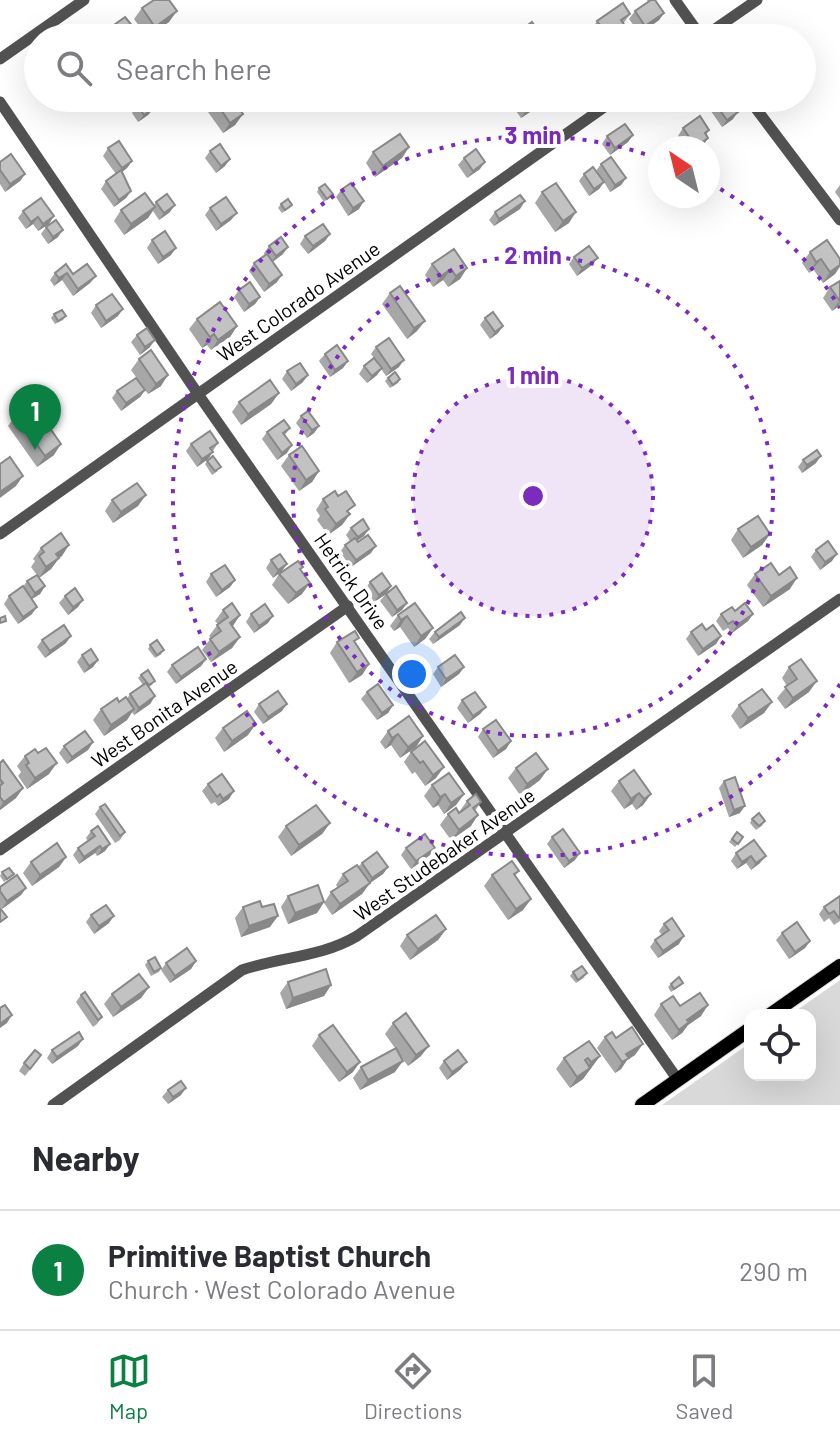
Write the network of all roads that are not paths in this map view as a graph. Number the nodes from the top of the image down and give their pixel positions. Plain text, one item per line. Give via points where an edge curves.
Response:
1 (84, 0) edge
2 (675, 0) edge
3 (757, 0) edge
4 (50, 24) edge
5 (692, 24) edge
6 (722, 24) edge
7 (24, 42) edge
8 (0, 59) edge
9 (0, 102) edge
10 (597, 112) edge
11 (759, 112) edge
12 (840, 220) edge
13 (198, 394) junction
14 (0, 534) edge
15 (840, 599) edge
16 (348, 606) junction
17 (506, 832) junction
18 (0, 850) edge
19 (840, 966) edge
20 (779, 1009) edge
21 (744, 1033) edge
22 (678, 1080) junction
23 (53, 1105) edge
24 (642, 1105) edge

1 - 4 street
2 - 5 street
3 - 6 street
7 - 8 street
9 - 13 street, Hetrick Drive
10 - 13 street, West Colorado Avenue
11 - 12 street
13 - 14 street, West Colorado Avenue
13 - 16 street, Hetrick Drive
15 - 17 street, West Studebaker Avenue
16 - 17 street, Hetrick Drive
16 - 18 street, West Bonita Avenue
17 - 22 street, Hetrick Drive
17 - 23 street, West Studebaker Avenue via 343,944 260,964 225,980
19 - 20 main road
21 - 22 main road
22 - 24 main road

